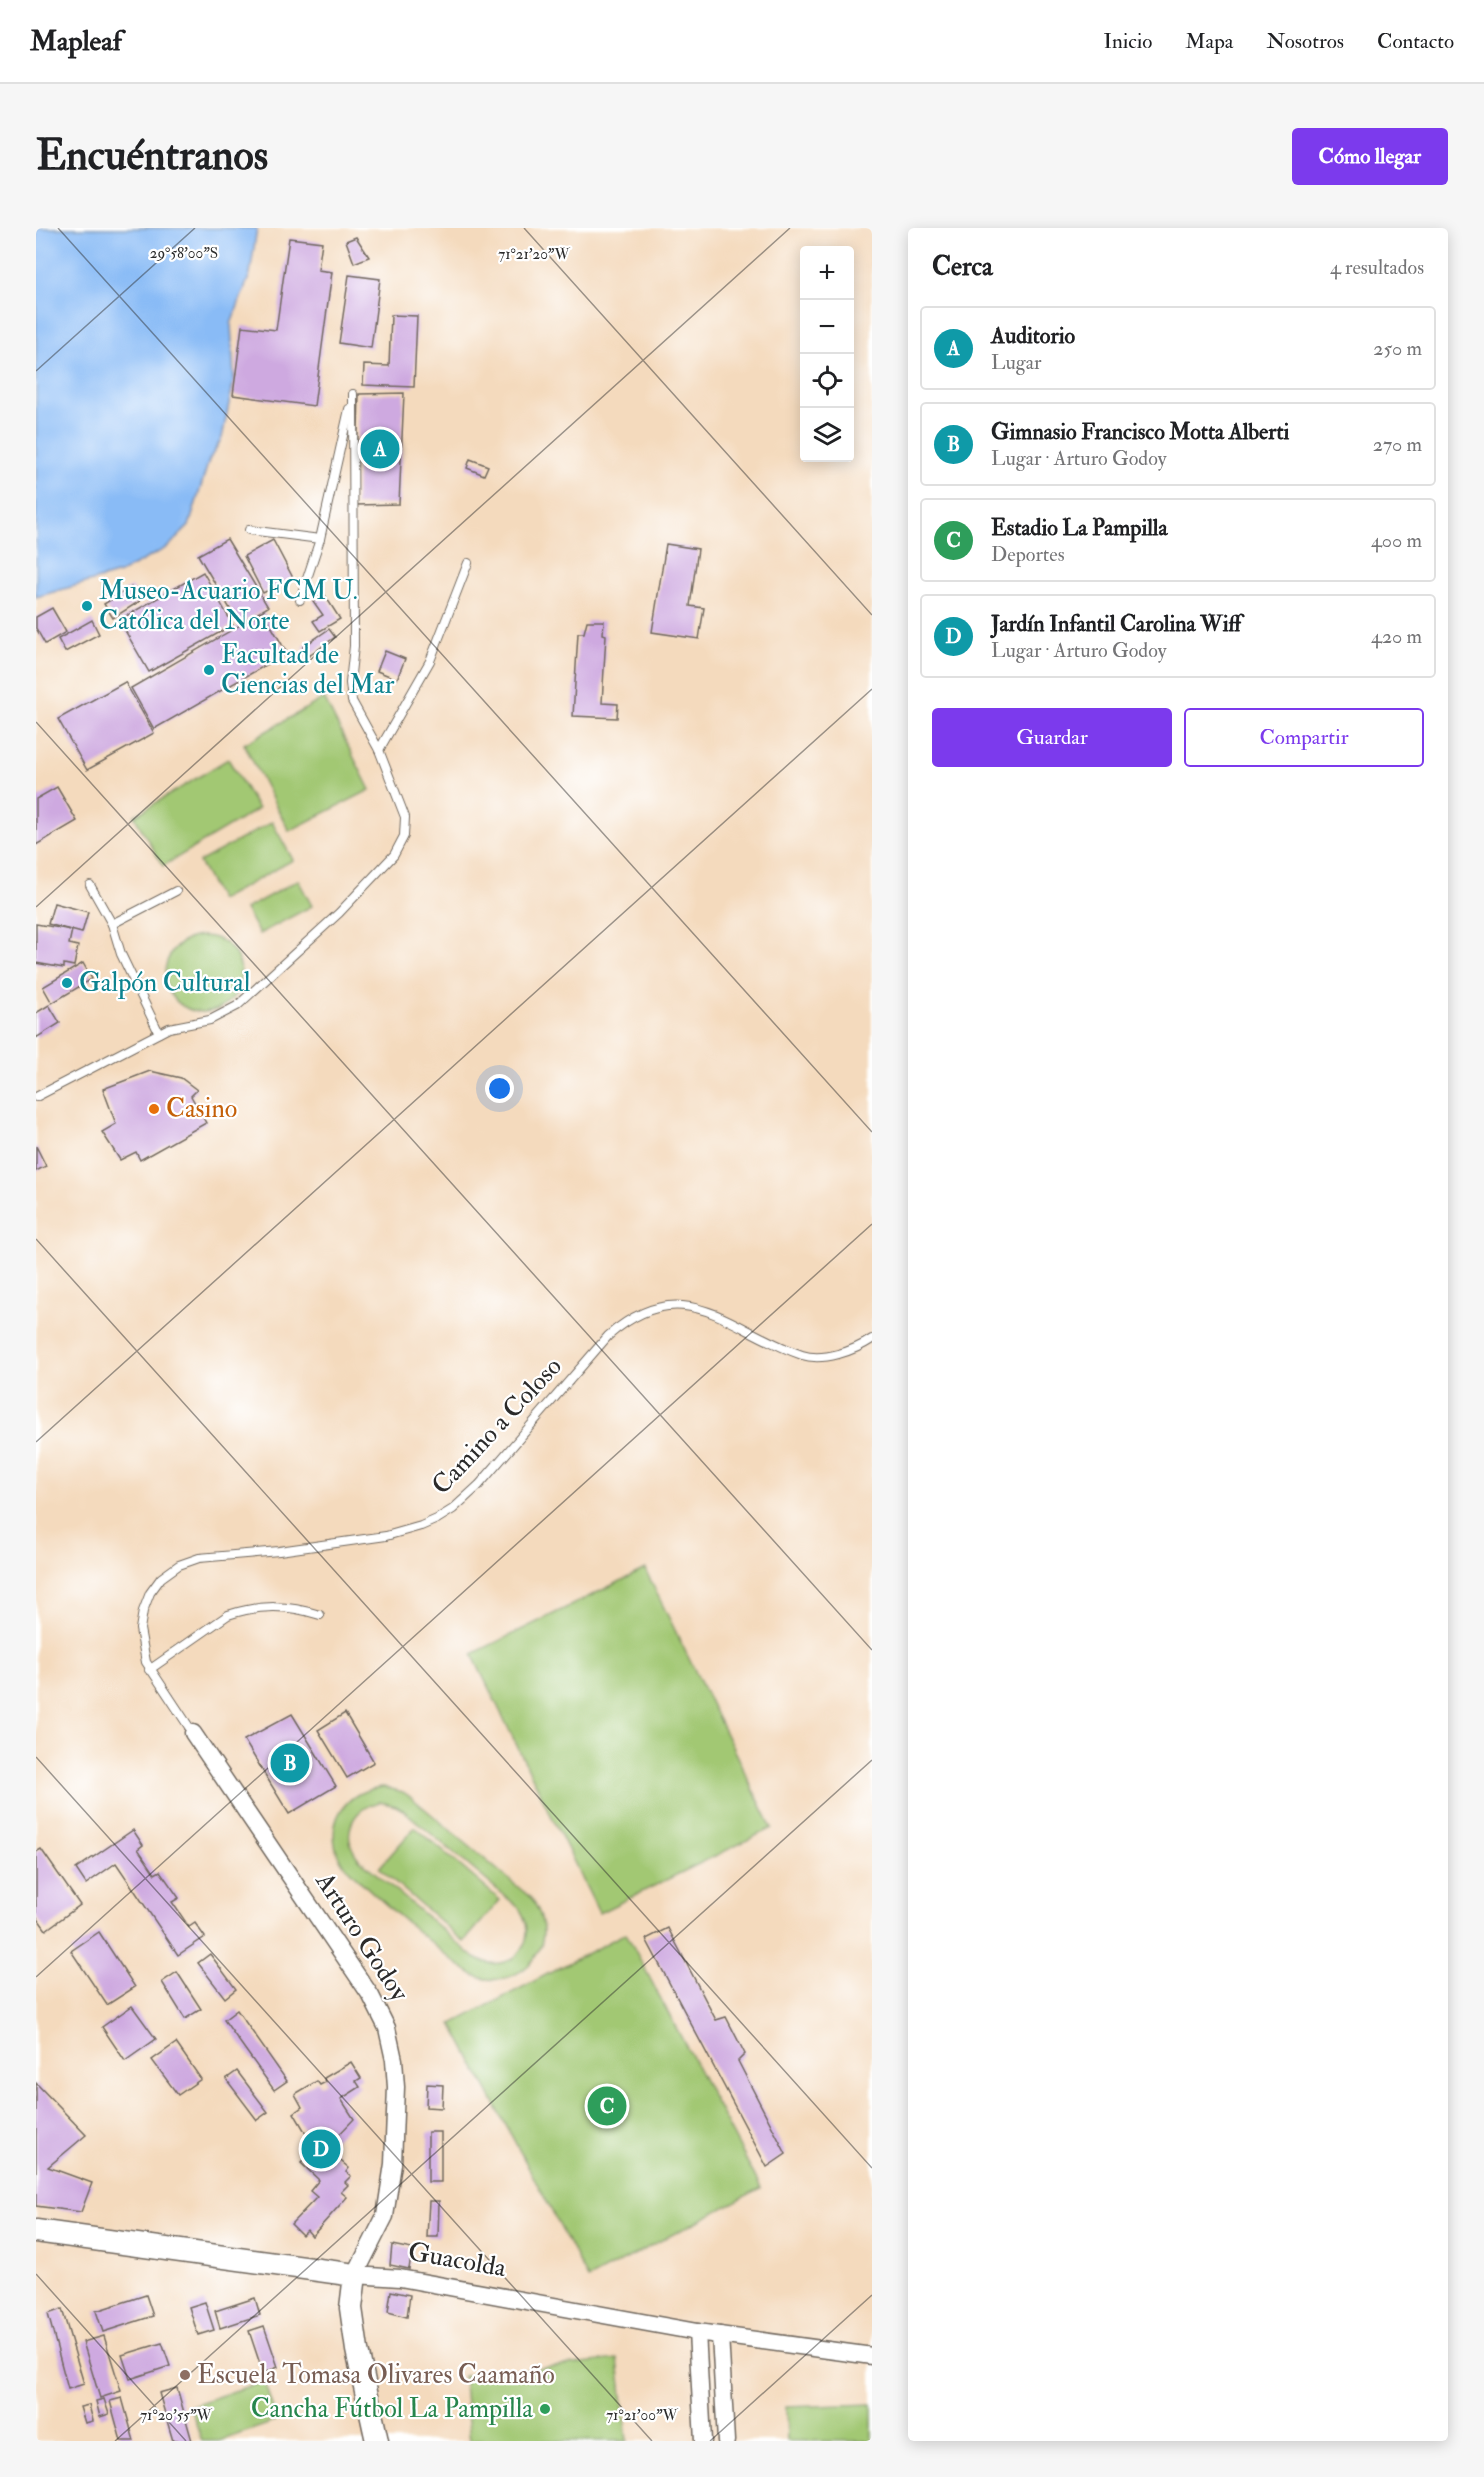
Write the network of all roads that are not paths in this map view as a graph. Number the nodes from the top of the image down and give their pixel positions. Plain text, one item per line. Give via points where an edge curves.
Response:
1 (249, 530) dead end
2 (320, 539) junction
3 (468, 563) dead end
4 (300, 600) dead end
5 (379, 750) junction
6 (90, 885) dead end
7 (176, 891) dead end
8 (112, 924) junction
9 (159, 1033) junction
10 (36, 1097) edge
11 (872, 1339) edge
12 (320, 1615) dead end
13 (149, 1670) junction
14 (193, 1733) joint
15 (36, 2232) edge
16 (355, 2275) junction
17 (697, 2332) junction
18 (720, 2335) junction
19 (870, 2355) edge
20 (377, 2441) edge
21 (703, 2441) edge
22 (726, 2441) edge

1 - 2 lane
2 - 4 lane
2 - 5 lane via 352,394 354,646 350,683 358,716
3 - 5 lane via 430,661
5 - 9 lane via 405,817 404,836 394,855 339,913 237,1006 210,1020 179,1024
6 - 8 lane
7 - 8 lane
8 - 9 lane via 121,954
9 - 10 lane
11 - 13 lane, Camino a Coloso via 841,1353 803,1356 706,1309 677,1305 634,1317 608,1336 479,1485 437,1519 386,1536 199,1558 169,1571 150,1593 143,1611 140,1629
12 - 13 lane via 285,1606 242,1610 228,1615
13 - 14 lane, Camino a Coloso
14 - 16 street, Arturo Godoy via 370,1996 387,2028 396,2087 393,2164 385,2216
15 - 16 street, Guacolda
16 - 17 street, Guacolda via 400,2278
16 - 20 street, Arturo Godoy via 353,2318
17 - 18 street, Guacolda
17 - 21 street
18 - 19 street, Guacolda
18 - 22 street

